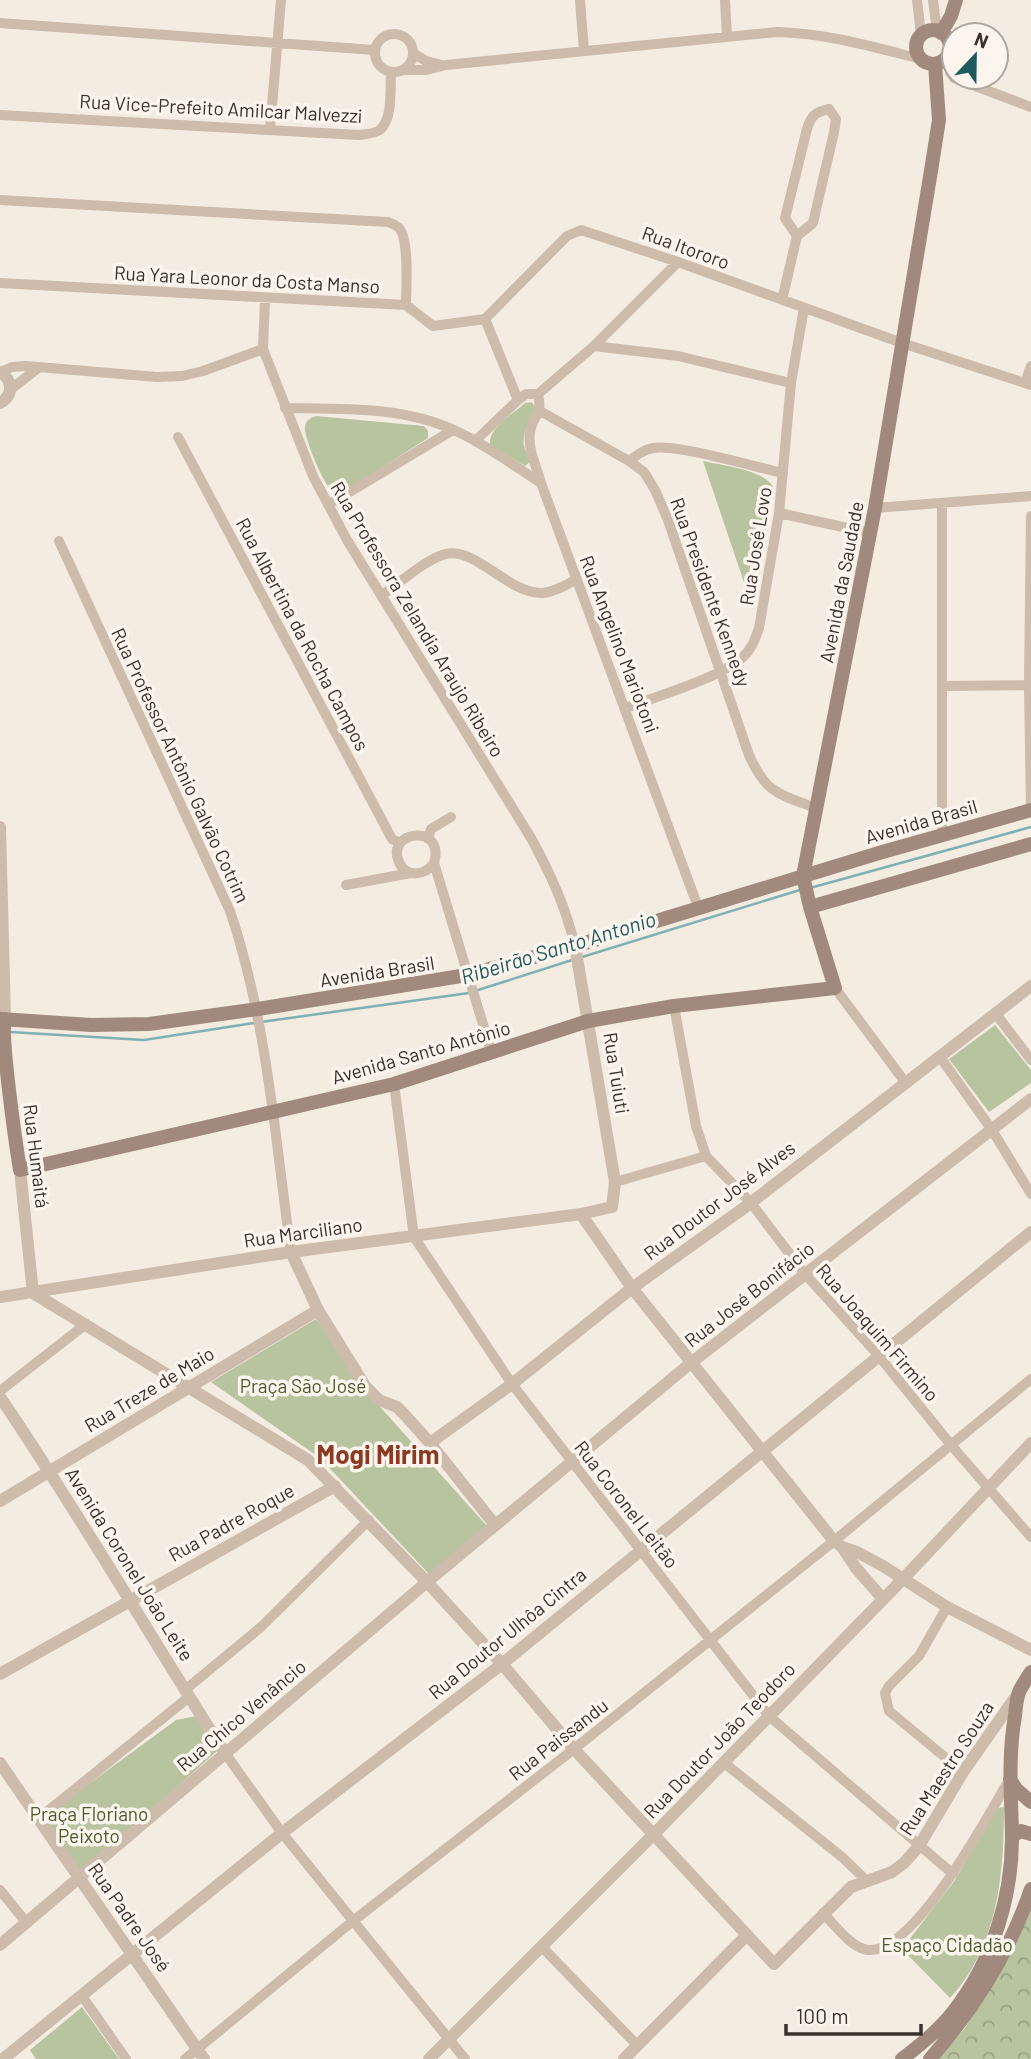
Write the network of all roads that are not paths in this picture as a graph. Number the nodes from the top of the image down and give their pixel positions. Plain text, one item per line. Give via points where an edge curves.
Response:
1 (281, 0) edge
2 (580, 0) edge
3 (725, 0) edge
4 (917, 0) edge
5 (933, 0) edge
6 (956, 0) edge
7 (0, 23) edge
8 (939, 32) junction
9 (921, 35) junction
10 (727, 37) junction
11 (276, 44) junction
12 (374, 50) junction
13 (584, 51) junction
14 (413, 53) junction
15 (928, 62) junction
16 (940, 62) edge
17 (446, 65) junction
18 (404, 70) junction
19 (391, 72) junction
20 (989, 91) edge
21 (1031, 107) edge
22 (0, 115) edge
23 (270, 129) junction
24 (0, 200) edge
25 (797, 236) junction
26 (678, 262) junction
27 (0, 283) edge
28 (265, 299) junction
29 (782, 300) junction
30 (406, 304) junction
31 (804, 308) junction
32 (485, 319) junction
33 (902, 343) junction
34 (594, 346) junction
35 (263, 349) junction
36 (1031, 366) edge
37 (38, 368) junction
38 (0, 372) edge
39 (791, 383) junction
40 (1028, 384) edge
41 (10, 390) junction
42 (538, 394) junction
43 (518, 400) junction
44 (0, 403) edge
45 (285, 408) junction
46 (540, 411) junction
47 (453, 430) junction
48 (178, 437) dead end
49 (475, 441) junction
50 (629, 461) junction
51 (783, 473) junction
52 (541, 483) junction
53 (1031, 496) edge
54 (942, 502) junction
55 (328, 505) junction
56 (875, 508) junction
57 (779, 513) junction
58 (1031, 516) edge
59 (870, 533) junction
60 (59, 541) dead end
61 (577, 579) junction
62 (382, 595) junction
63 (721, 671) junction
64 (1030, 685) edge
65 (943, 686) junction
66 (626, 708) junction
67 (816, 808) junction
68 (1031, 810) edge
69 (451, 817) dead end
70 (0, 827) edge
71 (942, 835) junction
72 (428, 838) junction
73 (400, 843) junction
74 (1031, 844) edge
75 (434, 863) junction
76 (412, 873) junction
77 (346, 885) dead end
78 (806, 892) junction
79 (698, 907) junction
80 (576, 950) junction
81 (469, 981) junction
82 (1031, 986) edge
83 (835, 988) junction
84 (674, 1006) junction
85 (258, 1014) junction
86 (996, 1014) junction
87 (588, 1021) junction
88 (2, 1033) edge
89 (492, 1054) junction
90 (940, 1057) junction
91 (1031, 1060) edge
92 (905, 1082) junction
93 (394, 1084) junction
94 (1031, 1099) edge
95 (271, 1112) junction
96 (992, 1130) junction
97 (706, 1156) junction
98 (20, 1170) junction
99 (615, 1182) junction
100 (1031, 1194) edge
101 (751, 1203) junction
102 (612, 1207) joint
103 (581, 1214) junction
104 (1031, 1232) edge
105 (414, 1237) junction
106 (291, 1252) junction
107 (805, 1274) junction
108 (632, 1288) junction
109 (33, 1293) junction
110 (0, 1297) edge
111 (318, 1310) junction
112 (86, 1324) junction
113 (879, 1356) junction
114 (692, 1362) junction
115 (1031, 1379) edge
116 (512, 1384) junction
117 (190, 1386) junction
118 (0, 1394) edge
119 (430, 1443) junction
120 (1031, 1443) edge
121 (951, 1445) junction
122 (761, 1451) junction
123 (571, 1461) junction
124 (50, 1471) junction
125 (335, 1486) junction
126 (988, 1488) junction
127 (0, 1501) edge
128 (369, 1520) junction
129 (495, 1525) junction
130 (1031, 1538) edge
131 (838, 1544) junction
132 (640, 1550) junction
133 (903, 1578) junction
134 (427, 1582) junction
135 (883, 1599) junction
136 (129, 1602) junction
137 (947, 1606) junction
138 (710, 1640) junction
139 (1031, 1650) edge
140 (502, 1664) junction
141 (1031, 1672) edge
142 (0, 1674) edge
143 (1031, 1680) edge
144 (187, 1693) junction
145 (1025, 1694) edge
146 (769, 1716) junction
147 (574, 1749) junction
148 (226, 1753) junction
149 (723, 1762) junction
150 (0, 1763) edge
151 (963, 1772) junction
152 (1010, 1779) junction
153 (1031, 1802) edge
154 (38, 1819) junction
155 (282, 1833) junction
156 (1031, 1834) edge
157 (653, 1835) junction
158 (1012, 1836) junction
159 (919, 1846) junction
160 (953, 1874) junction
161 (80, 1878) junction
162 (866, 1880) junction
163 (1031, 1889) edge
164 (0, 1890) edge
165 (823, 1913) junction
166 (353, 1921) junction
167 (26, 1922) junction
168 (746, 1936) junction
169 (0, 1945) edge
170 (541, 1946) junction
171 (133, 1956) junction
172 (82, 1996) junction
173 (449, 2039) junction
174 (638, 2045) junction
175 (201, 2054) edge
176 (4, 2059) edge
177 (126, 2059) edge
178 (185, 2059) edge
179 (429, 2059) edge
180 (465, 2059) edge
181 (624, 2059) edge
182 (902, 2059) edge
183 (930, 2059) edge

1 - 11 street
2 - 13 street
3 - 10 street
4 - 9 street
5 - 8 street
6 - 8 main road
7 - 11 street
8 - 9 main road
9 - 15 main road via 916,44
10 - 13 street
10 - 15 street via 806,33
11 - 12 street
11 - 23 street
12 - 14 street via 380,39 392,34 404,37
12 - 19 street via 376,62
13 - 17 street
14 - 17 street
14 - 18 street
15 - 16 main road
15 - 33 main road, Avenida da Saudade via 939,120
17 - 18 street
18 - 19 street
19 - 23 street, Rua Vice-Prefeito Amilcar Malvezzi via 385,123 375,132
20 - 21 street
22 - 23 street, Rua Vice-Prefeito Amilcar Malvezzi
24 - 30 street via 388,222 403,233
25 - 25 street via 813,223 835,132 836,119 829,109 811,117 807,129 785,218
25 - 29 street
26 - 29 street, Rua Itororo
26 - 32 street, Rua Itororo via 596,233 573,232
26 - 34 street
27 - 28 street, Rua Yara Leonor da Costa Manso
28 - 30 street, Rua Yara Leonor da Costa Manso
28 - 35 street, Rua Professora Zelandia Araujo Ribeiro
29 - 31 street, Rua Itororo
30 - 32 street, Rua Yara Leonor da Costa Manso via 433,326
31 - 33 street, Rua Itororo
31 - 39 street, Rua José Lovo
32 - 43 street
33 - 40 street, Rua Itororo
33 - 56 main road, Avenida da Saudade
34 - 39 street via 678,356
34 - 42 street
35 - 37 street via 182,376
35 - 45 street, Rua Professora Zelandia Araujo Ribeiro
36 - 40 street
37 - 38 street via 12,367
37 - 41 street
38 - 41 street
39 - 51 street, Rua José Lovo
41 - 44 street
42 - 43 street
42 - 46 street, Rua Angelino Mariotoni
43 - 49 street
45 - 47 street via 387,413
45 - 55 street, Rua Professora Zelandia Araujo Ribeiro
46 - 50 street, Rua Presidente Kennedy
46 - 52 street, Rua Angelino Mariotoni via 529,435
47 - 49 street
47 - 55 street
48 - 73 street, Rua Albertina da Rocha Campos via 392,839
49 - 52 street
50 - 51 street via 656,447
50 - 63 street, Rua Presidente Kennedy via 644,472 655,490
51 - 57 street, Rua José Lovo
52 - 61 street, Rua Angelino Mariotoni
53 - 54 street
54 - 56 street
54 - 65 street
55 - 62 street, Rua Professora Zelandia Araujo Ribeiro
56 - 59 main road, Avenida da Saudade
57 - 59 street
57 - 63 street, Rua José Lovo via 760,628 743,657
58 - 64 street
59 - 67 main road, Avenida da Saudade
60 - 85 street, Rua Professor Antônio Galvão Cotrim via 230,911
61 - 62 street via 556,590 529,591 456,553 443,555
61 - 66 street, Rua Angelino Mariotoni
62 - 80 street, Rua Professora Zelandia Araujo Ribeiro via 555,883
63 - 66 street, Rua José Lovo
63 - 67 street, Rua Presidente Kennedy via 758,776 767,787
64 - 65 street
64 - 68 street
65 - 71 street
66 - 79 street, Rua Angelino Mariotoni
67 - 78 main road, Avenida da Saudade
68 - 71 main road, Avenida Brasil
69 - 72 street via 430,829
70 - 88 street
71 - 78 main road, Avenida Brasil
72 - 73 street via 410,835
72 - 75 street via 435,849
73 - 76 street via 398,861
74 - 78 main road, Avenida Brasil
75 - 76 street via 425,872
75 - 81 street
76 - 77 street
78 - 79 main road, Avenida Brasil
78 - 83 main road, Avenida da Saudade
79 - 80 main road, Avenida Brasil
80 - 81 main road, Avenida Brasil
80 - 87 street, Rua Tuiuti
81 - 85 main road, Avenida Brasil
81 - 89 street
82 - 86 street, Rua Doutor José Alves
83 - 84 main road, Avenida Santo Antônio
83 - 92 street, Avenida da Saudade
84 - 87 main road, Avenida Santo Antônio
84 - 97 street via 696,1126
85 - 88 main road, Avenida Brasil
85 - 95 street, Rua Professor Antônio Galvão Cotrim
86 - 90 street, Rua Doutor José Alves
86 - 91 street
87 - 89 main road, Avenida Santo Antônio
87 - 99 street, Rua Tuiuti
88 - 98 main road, Rua Humaitá
89 - 93 main road, Avenida Santo Antônio
90 - 92 street, Rua Doutor José Alves
90 - 96 street
92 - 101 street, Rua Doutor José Alves
93 - 95 main road, Avenida Santo Antônio
93 - 105 street, Rua Coronel Leitão
94 - 96 street, Rua José Bonifácio
95 - 98 main road, Avenida Santo Antônio
95 - 106 street, Rua Professor Antônio Galvão Cotrim
96 - 100 street
96 - 107 street, Rua José Bonifácio
97 - 99 street
97 - 101 street, Rua Joaquim Firmino
98 - 109 street, Rua Humaitá
99 - 102 street, Rua Tuiuti
101 - 107 street, Rua Joaquim Firmino
101 - 108 street, Rua Doutor José Alves
102 - 103 street, Rua Marciliano
103 - 105 street, Rua Marciliano
103 - 108 street
104 - 113 street, Rua Doutor Ulhôa Cintra
105 - 106 street, Rua Marciliano
105 - 116 street, Rua Coronel Leitão
106 - 109 street, Rua Marciliano
106 - 111 street
107 - 113 street, Rua Joaquim Firmino
107 - 114 street, Rua José Bonifácio
108 - 114 street
108 - 116 street, Rua Doutor José Alves
109 - 110 street, Rua Marciliano
109 - 112 street
111 - 117 street, Rua Treze de Maio
111 - 119 street via 372,1394 397,1407
112 - 117 street
112 - 118 street
113 - 121 street, Rua Joaquim Firmino
113 - 122 street, Rua Doutor Ulhôa Cintra
114 - 122 street
114 - 123 street, Rua José Bonifácio
115 - 121 street, Rua Paissandu
116 - 119 street, Rua Doutor José Alves
116 - 123 street, Rua Coronel Leitão
117 - 124 street, Rua Treze de Maio
117 - 125 street via 308,1460
118 - 124 street, Avenida Coronel João Leite
119 - 129 street
120 - 126 street, Rua Doutor João Teodoro
121 - 126 street, Rua Joaquim Firmino
121 - 131 street, Rua Paissandu
122 - 131 street
122 - 132 street, Rua Doutor Ulhôa Cintra
123 - 129 street, Rua José Bonifácio
123 - 132 street, Rua Coronel Leitão
124 - 127 street, Rua Treze de Maio
124 - 136 street, Avenida Coronel João Leite
125 - 128 street
125 - 136 street, Rua Padre Roque
126 - 130 street, Rua Joaquim Firmino
126 - 133 street, Rua Doutor João Teodoro
128 - 134 street
128 - 144 street via 261,1628
129 - 134 street, Rua Chico Venâncio
131 - 133 street
131 - 135 street
131 - 138 street, Rua Paissandu
132 - 138 street, Rua Coronel Leitão
132 - 140 street, Rua Doutor Ulhôa Cintra
133 - 135 street, Rua Doutor João Teodoro
133 - 137 street
134 - 140 street
134 - 148 street, Rua Chico Venâncio
135 - 146 street, Rua Doutor João Teodoro
136 - 142 street, Rua Padre Roque
136 - 144 street, Avenida Coronel João Leite
137 - 139 street
137 - 151 street via 919,1656 885,1693 889,1711
138 - 146 street, Rua Coronel Leitão
138 - 147 street, Rua Paissandu
140 - 147 street
140 - 155 street, Rua Doutor Ulhôa Cintra
141 - 145 main road
143 - 145 main road
144 - 148 street, Avenida Coronel João Leite
144 - 154 street
145 - 151 street, Rua Maestro Souza
145 - 152 main road via 1012,1732
146 - 149 street, Rua Doutor João Teodoro
146 - 159 street, Rua Coronel Leitão
147 - 157 street
147 - 166 street, Rua Paissandu
148 - 155 street
148 - 161 street, Rua Chico Venâncio
149 - 157 street, Rua Doutor João Teodoro
149 - 162 street
150 - 154 street, Rua Padre José
151 - 159 street, Rua Maestro Souza
152 - 153 main road
152 - 158 main road
152 - 160 street
154 - 161 street, Rua Padre José
155 - 166 street
155 - 171 street, Rua Doutor Ulhôa Cintra
156 - 158 main road via 1021,1831
157 - 168 street
157 - 170 street, Rua Doutor João Teodoro
158 - 182 main road via 1004,1906 989,1949 953,2012
159 - 160 street, Rua Coronel Leitão
159 - 162 street, Rua Maestro Souza via 892,1872
160 - 165 street via 916,1921 883,1948 862,1948
161 - 167 street, Rua Chico Venâncio
161 - 171 street, Rua Padre José
162 - 165 street, Rua Maestro Souza via 851,1887
163 - 183 main road via 989,1978 957,2029
164 - 167 street
165 - 168 street, Rua Maestro Souza via 774,1964
166 - 173 street
166 - 175 street, Rua Paissandu
167 - 169 street, Rua Chico Venâncio
168 - 174 street
170 - 173 street, Rua Doutor João Teodoro
170 - 174 street
171 - 172 street, Rua Doutor Ulhôa Cintra
171 - 175 street, Rua Padre José
172 - 176 street, Rua Doutor Ulhôa Cintra
172 - 177 street
173 - 179 street, Rua Doutor João Teodoro
173 - 180 street
174 - 181 street
175 - 178 street, Rua Paissandu

